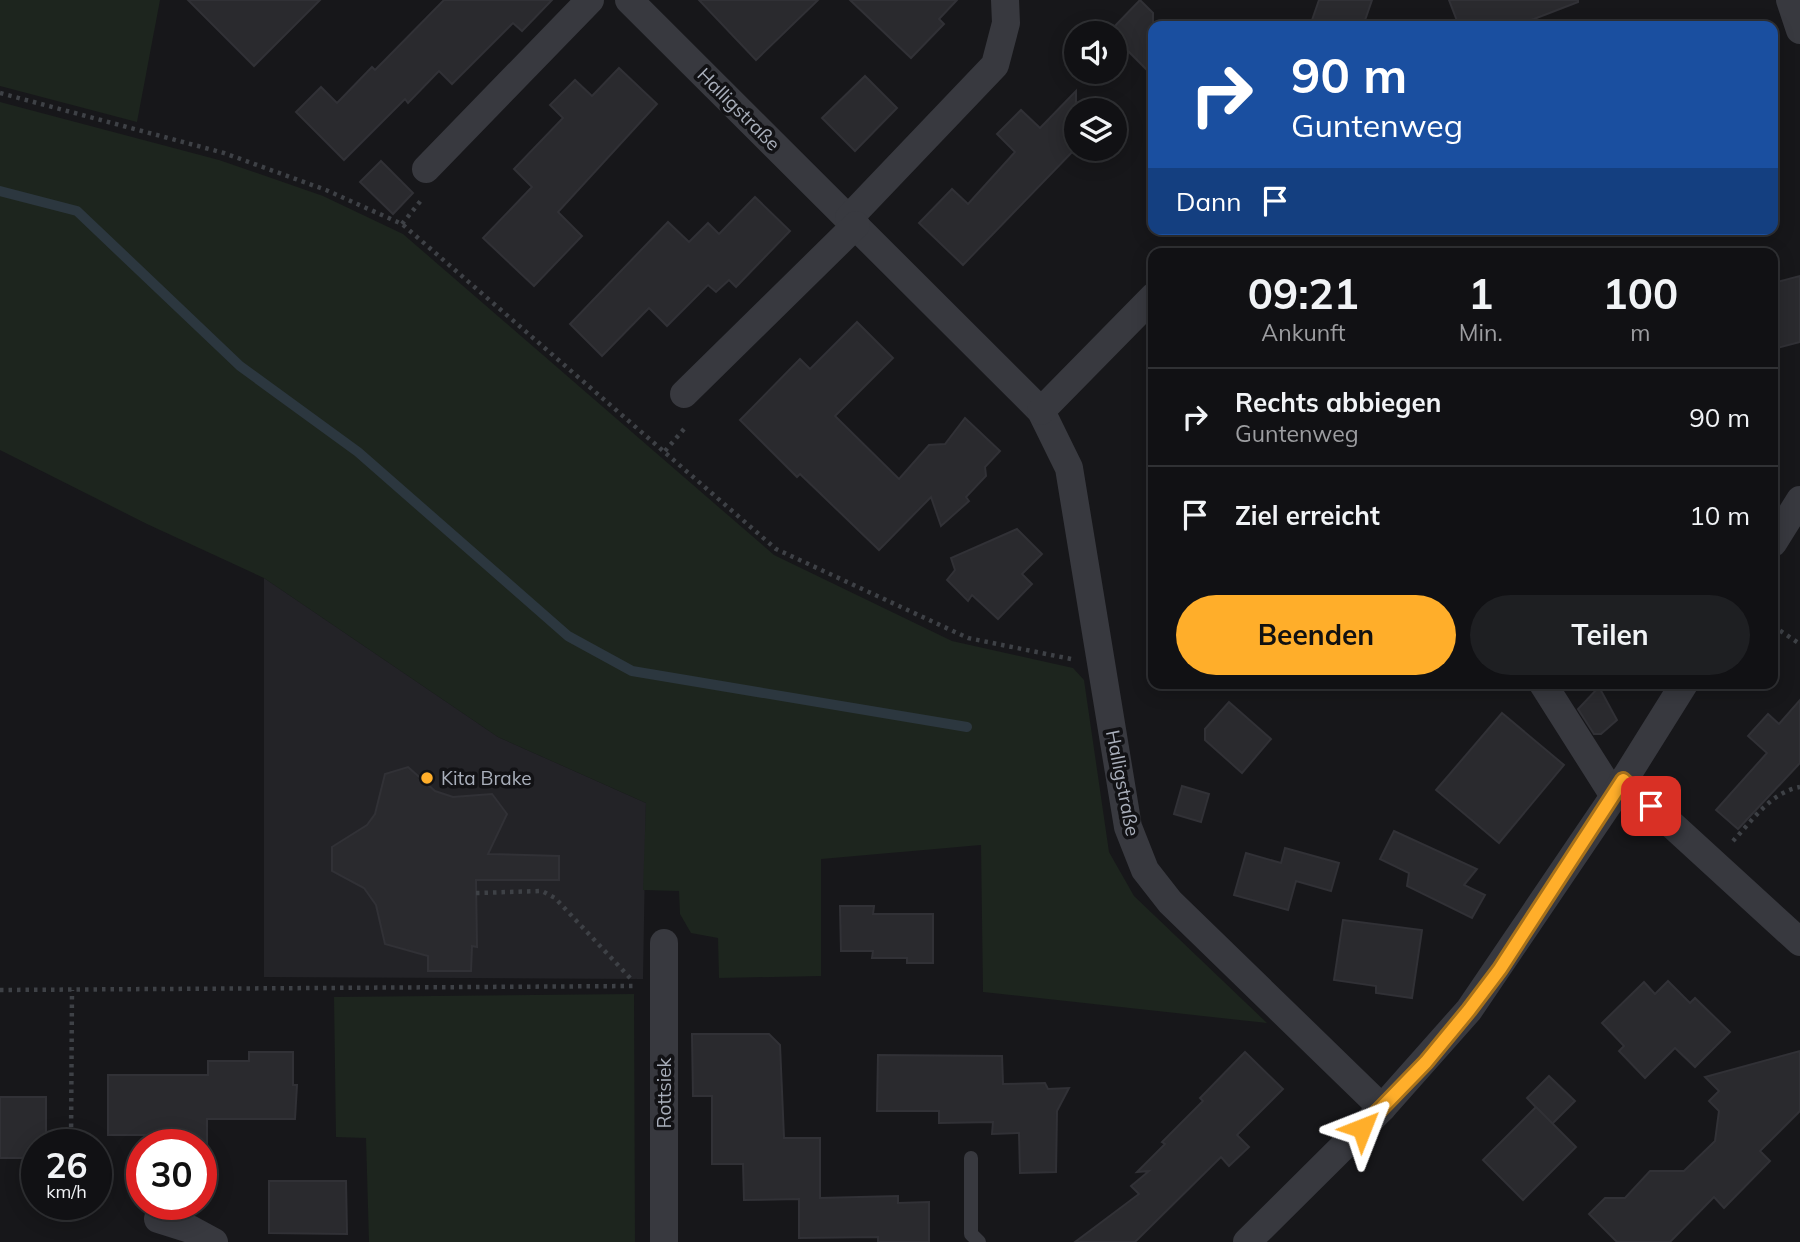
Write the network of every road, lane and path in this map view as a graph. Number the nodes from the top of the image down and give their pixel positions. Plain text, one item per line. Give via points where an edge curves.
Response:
1 (590, 0) edge
2 (629, 0) edge
3 (1005, 0) edge
4 (1790, 0) edge
5 (1800, 30) edge
6 (0, 93) edge
7 (426, 169) dead end
8 (852, 222) junction
9 (1148, 302) edge
10 (684, 394) dead end
11 (1041, 411) junction
12 (1800, 500) edge
13 (1778, 535) edge
14 (1778, 629) edge
15 (1800, 644) edge
16 (1102, 666) junction
17 (1547, 689) edge
18 (1681, 689) edge
19 (1800, 787) edge
20 (1619, 788) junction
21 (1713, 863) junction
22 (476, 893) dead end
23 (1800, 942) edge
24 (664, 943) dead end
25 (0, 990) edge
26 (72, 990) junction
27 (1382, 1108) junction
28 (71, 1129) edge
29 (971, 1158) dead end
30 (161, 1220) edge
31 (214, 1242) edge
32 (664, 1242) edge
33 (979, 1242) edge
34 (1247, 1242) edge

1 - 7 street
2 - 8 street, Halligstraße
3 - 8 street via 1006,23 995,65
4 - 5 street
6 - 16 path via 224,153 402,224 776,550 968,638
8 - 10 street
8 - 11 street, Halligstraße
9 - 11 street
11 - 16 street, Halligstraße via 1069,468
12 - 13 street
14 - 15 path
16 - 27 street, Halligstraße via 1128,827 1145,870 1170,902
17 - 20 street
18 - 20 street
19 - 21 path via 1788,789 1767,804
20 - 21 street
20 - 27 street via 1477,1000
21 - 23 street
22 - 26 path via 542,891 555,898 637,986
24 - 32 street, Rottsiek
25 - 26 path
26 - 28 path
27 - 34 street
29 - 33 lane via 971,1234
30 - 31 street

